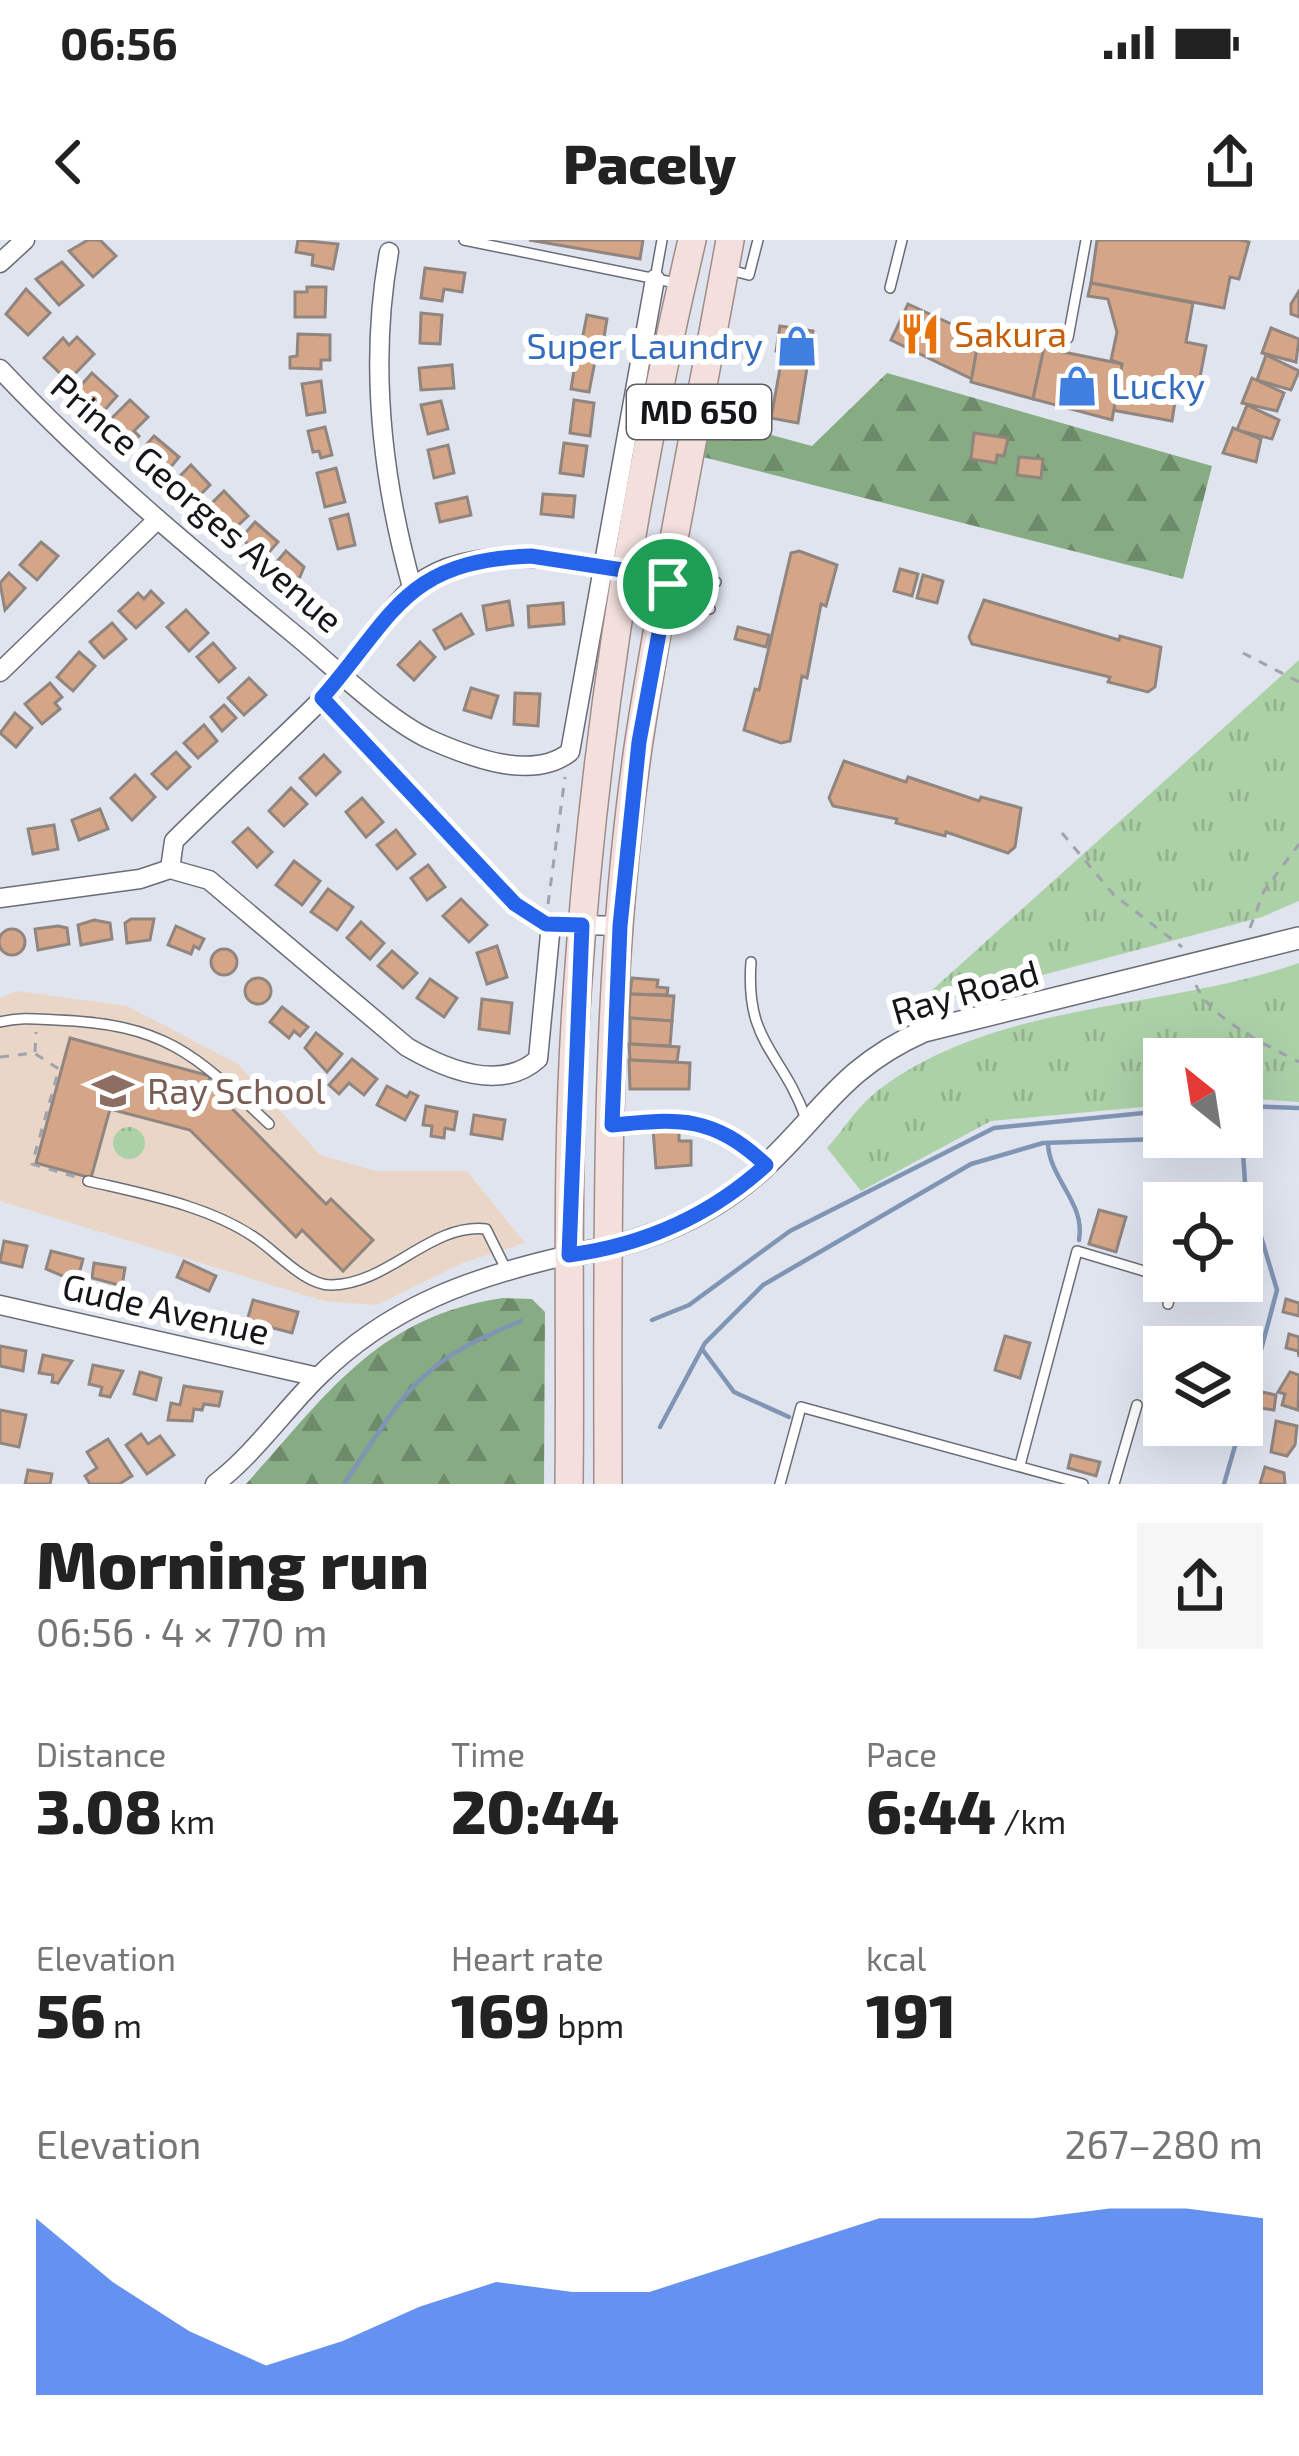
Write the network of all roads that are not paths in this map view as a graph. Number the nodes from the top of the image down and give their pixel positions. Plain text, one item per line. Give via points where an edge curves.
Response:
1 (25, 240) edge
2 (464, 240) edge
3 (662, 240) edge
4 (692, 240) edge
5 (730, 240) edge
6 (758, 240) edge
7 (902, 240) edge
8 (1086, 240) edge
9 (389, 252) dead end
10 (0, 263) edge
11 (724, 268) junction
12 (668, 281) junction
13 (890, 288) dead end
14 (1068, 338) dead end
15 (0, 368) edge
16 (701, 400) junction
17 (736, 410) dead end
18 (158, 520) junction
19 (616, 569) junction
20 (716, 582) dead end
21 (668, 584) junction
22 (412, 587) junction
23 (710, 609) dead end
24 (0, 672) edge
25 (342, 674) junction
26 (322, 698) junction
27 (170, 868) junction
28 (0, 898) edge
29 (548, 924) junction
30 (582, 925) junction
31 (620, 926) junction
32 (1299, 938) edge
33 (751, 962) dead end
34 (0, 1022) edge
35 (806, 1119) junction
36 (269, 1124) dead end
37 (612, 1125) junction
38 (766, 1165) junction
39 (88, 1181) road end
40 (608, 1250) junction
41 (569, 1255) junction
42 (506, 1269) junction
43 (1143, 1271) edge
44 (0, 1305) edge
45 (318, 1377) junction
46 (1137, 1406) dead end
47 (1020, 1466) junction
48 (215, 1484) edge
49 (569, 1484) edge
50 (608, 1484) edge
51 (780, 1484) edge
52 (1083, 1484) edge
53 (1114, 1484) edge

1 - 10 street
2 - 12 lane
3 - 12 lane
4 - 12 main road, MD 650
5 - 11 main road, MD 650
6 - 11 lane via 749,274
7 - 13 lane
8 - 14 lane
9 - 22 street via 377,384
11 - 16 main road, MD 650
12 - 19 main road, MD 650
15 - 18 street, Prince Georges Avenue
16 - 17 lane
16 - 21 main road, MD 650
18 - 24 street
18 - 25 street, Prince Georges Avenue
19 - 21 lane
19 - 22 street via 497,558
19 - 25 street, Prince Georges Avenue via 570,752 553,766 501,764 428,739
19 - 30 main road, MD 650
20 - 21 lane
21 - 23 lane via 684,603
21 - 31 main road, MD 650 via 639,742
22 - 25 street
25 - 26 street
26 - 27 street via 174,841
26 - 29 street via 515,904
27 - 28 street
27 - 29 street via 208,880 407,1047 476,1075 526,1070 538,1059
29 - 30 street
30 - 31 street
30 - 41 main road, MD 650
31 - 37 main road, MD 650
32 - 35 street, Ray Road via 924,1031 866,1061
33 - 35 lane via 753,1023
34 - 36 lane via 106,1020 174,1044
35 - 38 street, Ray Road
37 - 38 lane via 697,1121 733,1135
37 - 40 main road, MD 650
38 - 40 street, Ray Road via 688,1222
39 - 42 lane via 168,1200 250,1234 330,1286 463,1227 486,1229
40 - 41 street, Ray Road
40 - 50 main road, MD 650
41 - 42 street
41 - 49 main road, MD 650
42 - 45 street via 392,1315
43 - 47 lane via 1077,1251
44 - 45 street, Gude Avenue
45 - 48 street
46 - 53 lane
47 - 51 lane via 801,1407
47 - 52 lane

